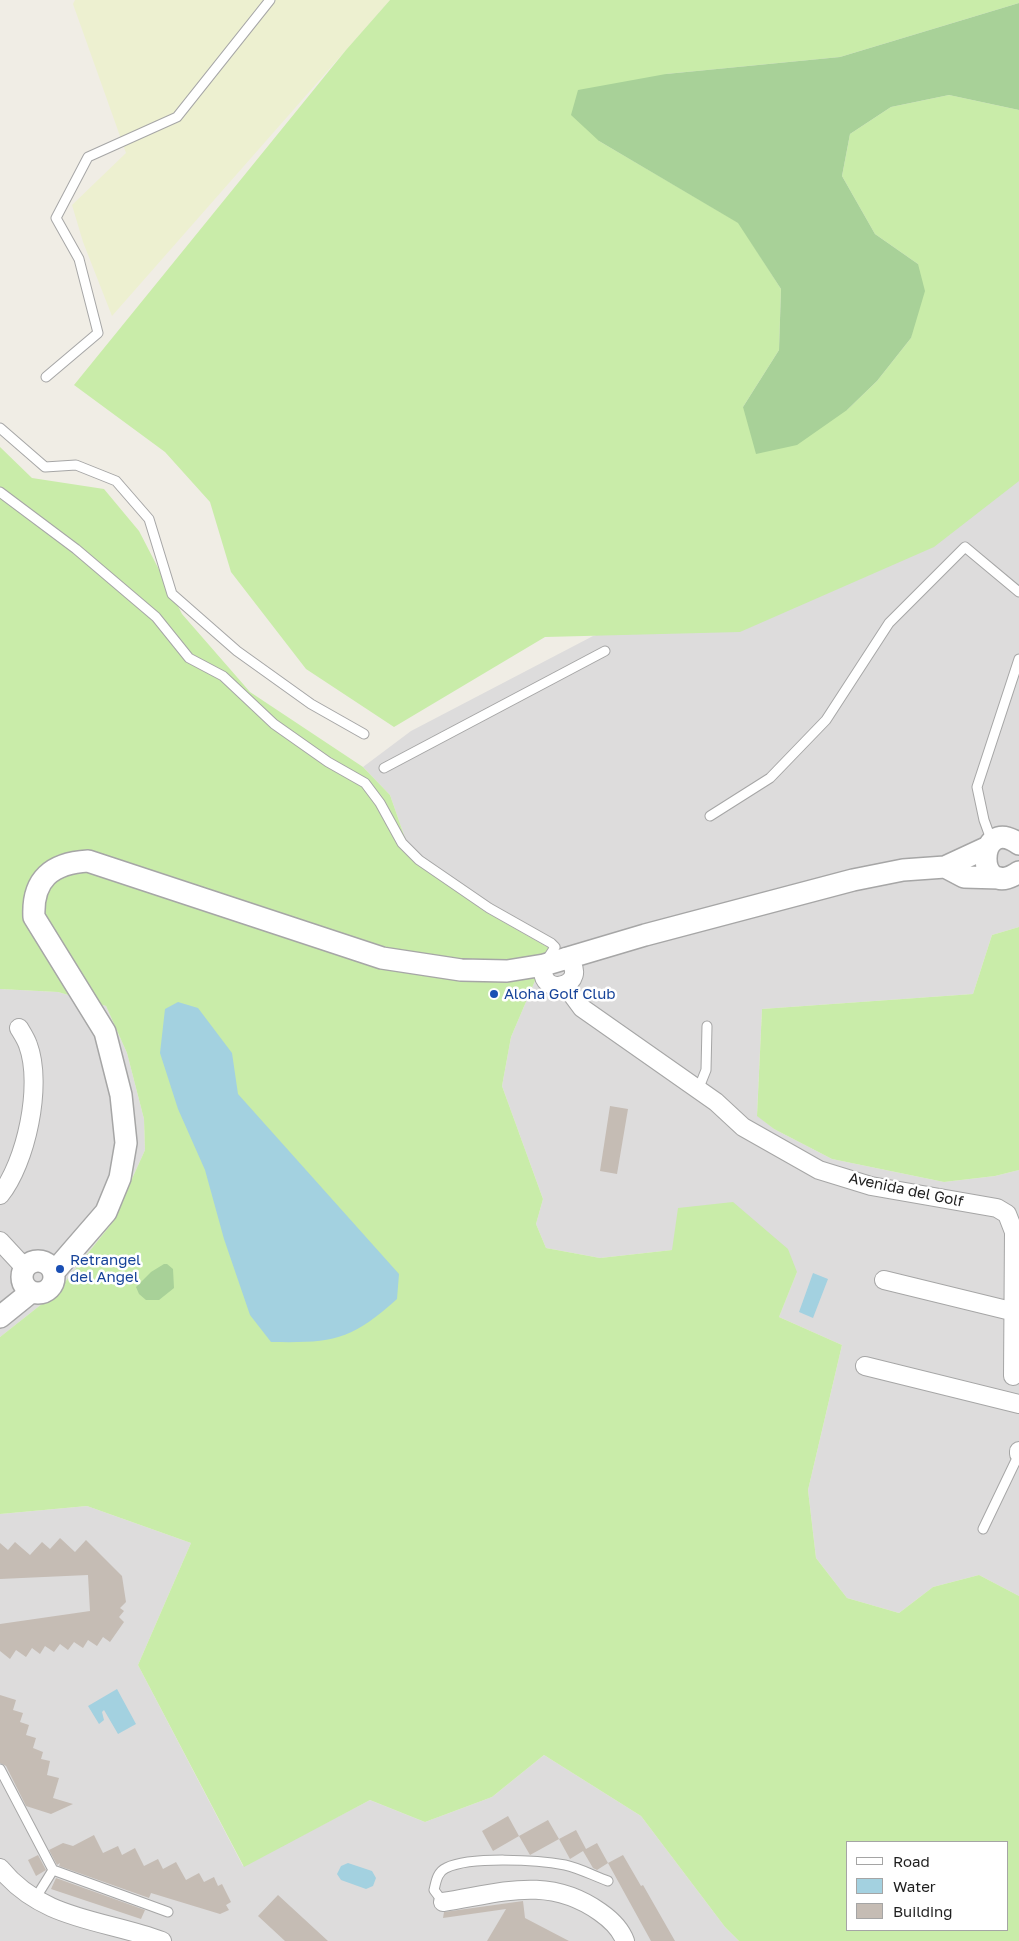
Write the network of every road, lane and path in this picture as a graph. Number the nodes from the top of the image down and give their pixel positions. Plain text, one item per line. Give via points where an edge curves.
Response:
1 (270, 0) edge
2 (46, 377) dead end
3 (0, 428) edge
4 (0, 492) edge
5 (1019, 592) edge
6 (604, 651) dead end
7 (1019, 660) edge
8 (364, 734) dead end
9 (384, 768) dead end
10 (710, 816) dead end
11 (1006, 842) edge
12 (945, 867) junction
13 (1010, 875) edge
14 (566, 957) junction
15 (544, 964) junction
16 (566, 985) junction
17 (707, 1026) dead end
18 (19, 1028) dead end
19 (698, 1090) junction
20 (0, 1195) edge
21 (0, 1241) edge
22 (25, 1268) junction
23 (54, 1272) junction
24 (884, 1280) dead end
25 (31, 1292) junction
26 (1015, 1312) junction
27 (0, 1317) edge
28 (1016, 1338) edge
29 (866, 1366) dead end
30 (1016, 1372) edge
31 (1019, 1396) edge
32 (1019, 1404) edge
33 (1019, 1450) edge
34 (1019, 1454) edge
35 (983, 1529) dead end
36 (0, 1769) edge
37 (0, 1868) edge
38 (53, 1870) junction
39 (608, 1881) dead end
40 (35, 1899) junction
41 (443, 1902) joint
42 (168, 1912) dead end
43 (162, 1941) edge
44 (625, 1941) edge

1 - 2 lane via 177,117 88,157 56,218 78,259 98,333
3 - 8 lane via 45,466 76,465 116,481 149,518 172,594 237,651 311,704
4 - 15 lane via 76,548 156,617 189,658 223,676 274,724 365,784 380,803 402,843 419,860 482,904 555,946
5 - 10 lane via 965,548 889,623 826,720 770,778
6 - 9 lane
7 - 11 lane via 977,788 984,820
11 - 12 street
11 - 13 street via 984,857 985,866 990,873
12 - 13 street via 964,877
12 - 14 street via 903,870 853,880
14 - 15 street
14 - 16 street via 574,971
15 - 16 street via 544,977 548,982
15 - 23 street via 507,971 461,970 382,958 88,861 69,862 54,868 36,893 34,917 105,1032 121,1095 126,1144 120,1178 106,1212
16 - 19 street, Avenida del Golf via 582,1008
17 - 19 lane via 706,1070
18 - 20 street via 28,1046 34,1076 31,1107 22,1152 10,1184
19 - 26 street, Avenida del Golf via 743,1127 819,1170 871,1186 997,1208 1007,1214 1014,1232
21 - 22 street
22 - 23 street via 37,1261 44,1262
22 - 25 street via 22,1282
23 - 25 street via 54,1280 46,1292
24 - 26 street
25 - 27 street
26 - 28 street, Avenida del Golf
28 - 30 street, Avenida del Golf
29 - 32 street
30 - 31 street, Avenida del Golf via 1014,1389
33 - 34 street
34 - 35 lane
36 - 38 lane
37 - 40 street
38 - 40 lane
38 - 42 lane
39 - 41 lane via 567,1865 528,1860 469,1862 445,1868 436,1878 434,1890
40 - 43 street via 74,1918
41 - 44 street via 527,1888 554,1890 583,1900 606,1916 623,1934

